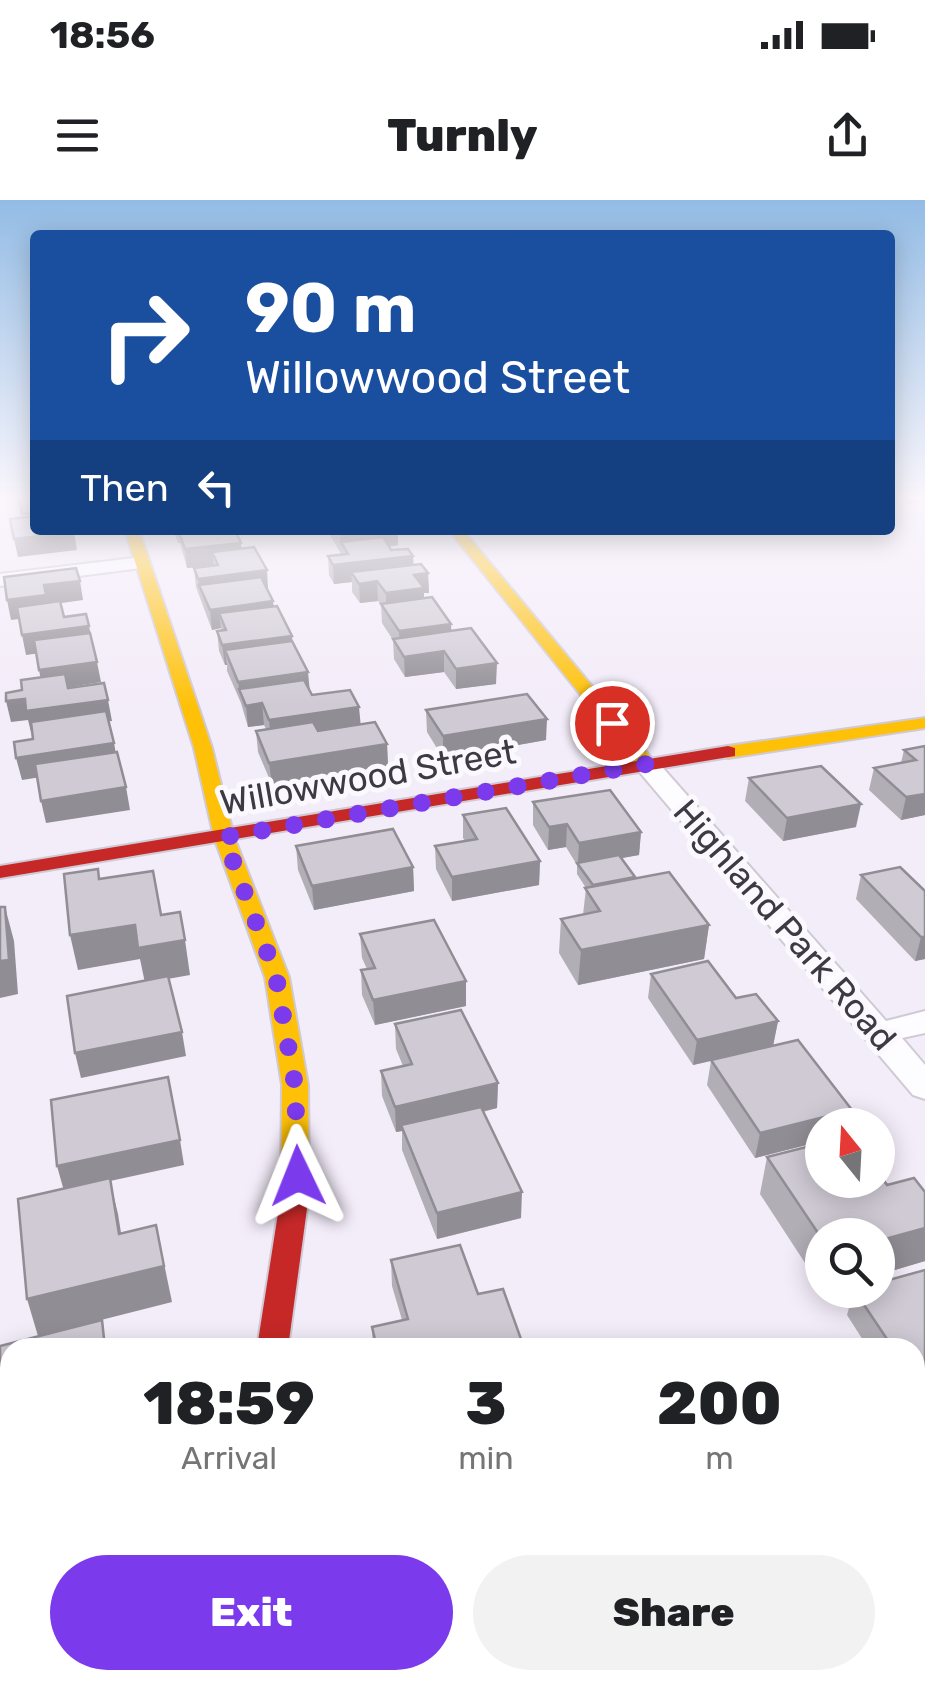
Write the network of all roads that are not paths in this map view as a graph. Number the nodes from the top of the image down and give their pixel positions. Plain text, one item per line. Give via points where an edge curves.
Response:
1 (105, 567) edge
2 (143, 567) edge
3 (486, 567) edge
4 (0, 580) edge
5 (925, 723) edge
6 (646, 764) junction
7 (224, 837) junction
8 (0, 872) edge
9 (925, 1022) edge
10 (879, 1033) junction
11 (925, 1087) edge
12 (274, 1338) edge

1 - 4 street
2 - 7 street via 203,748
3 - 6 street, Highland Park Road
5 - 6 street, Willowwood Street
6 - 7 street, Willowwood Street
6 - 10 street, Highland Park Road
7 - 8 street, Willowwood Street
7 - 12 street via 276,976 295,1085 298,1176
9 - 10 street
10 - 11 street, Highland Park Road

